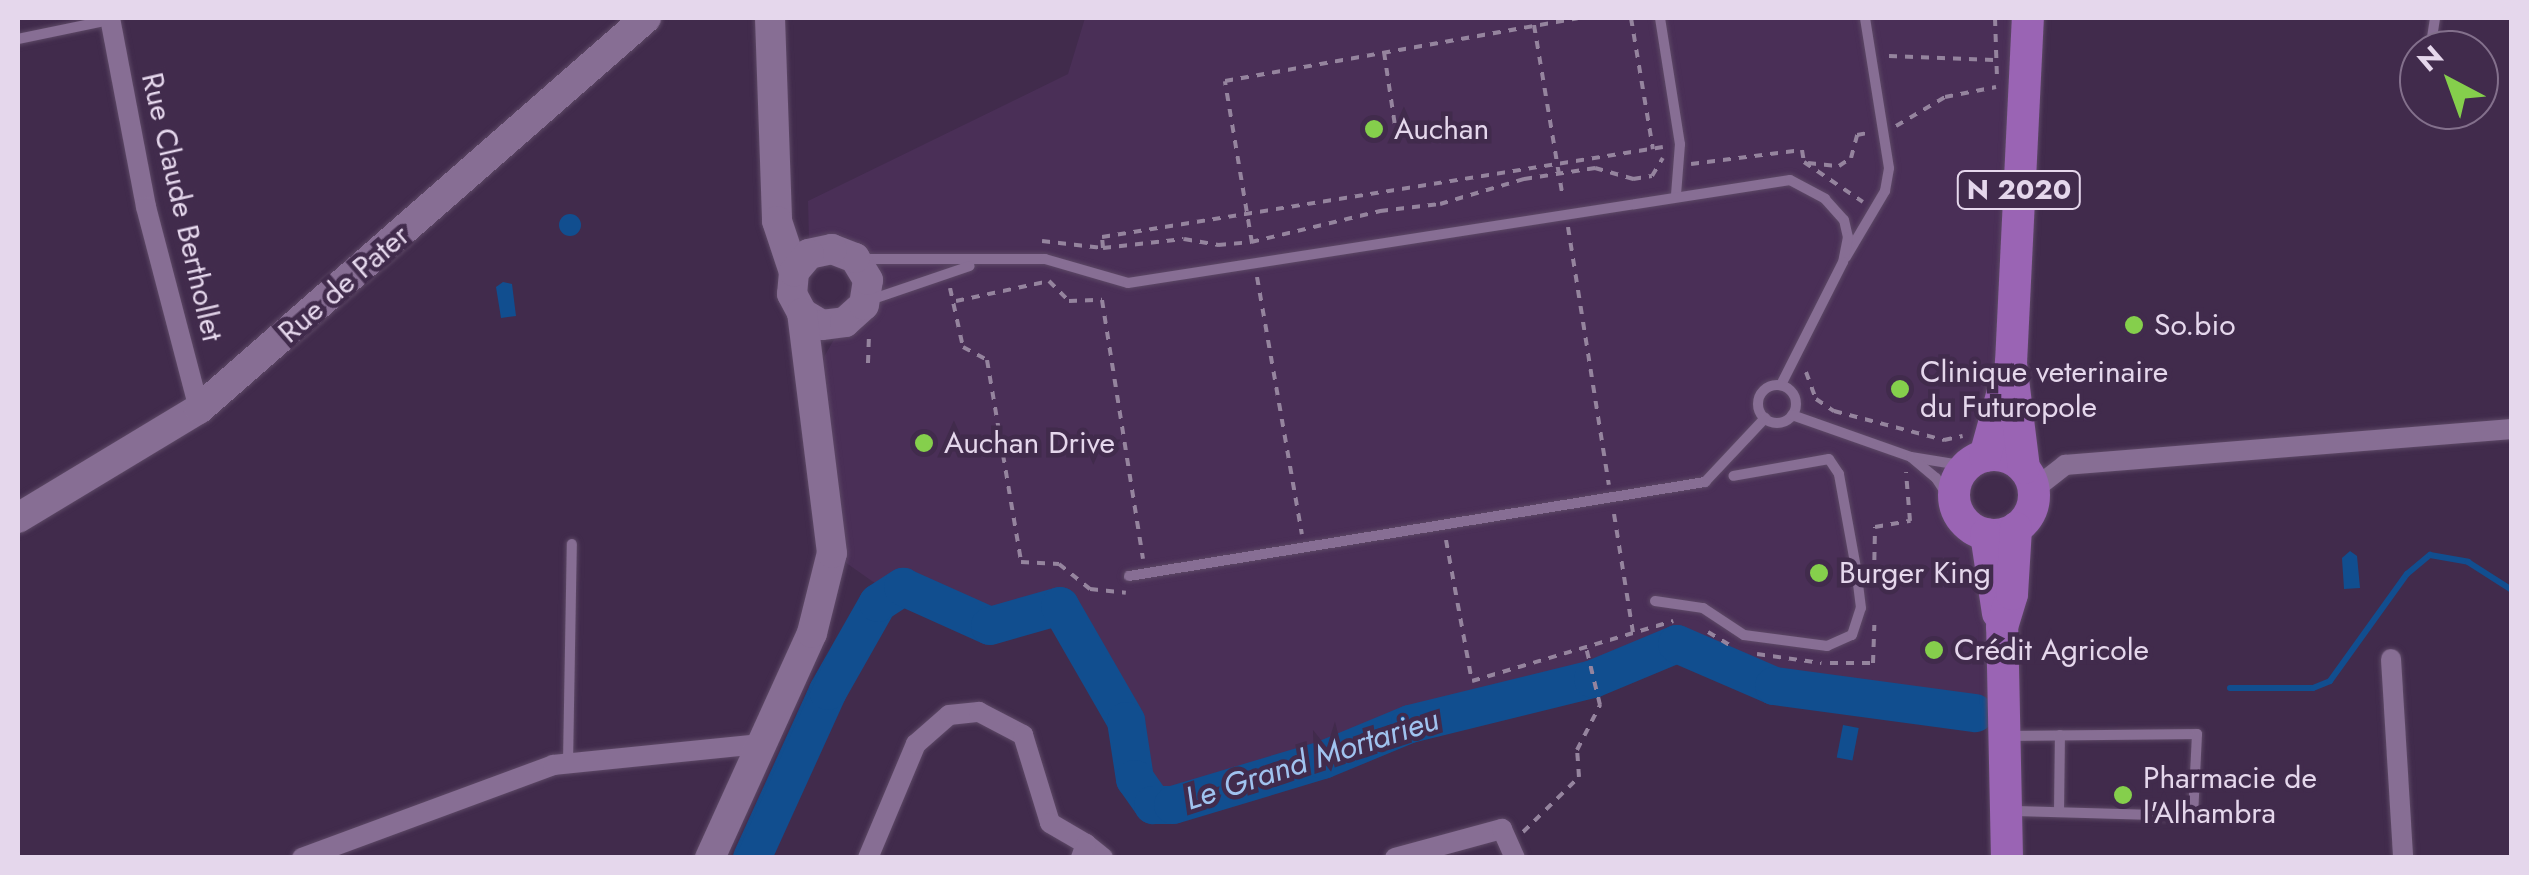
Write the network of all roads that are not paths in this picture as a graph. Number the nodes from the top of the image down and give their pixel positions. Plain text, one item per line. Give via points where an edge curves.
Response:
1 (646, 18) edge
2 (770, 18) edge
3 (1660, 18) edge
4 (1865, 18) edge
5 (2028, 18) edge
6 (110, 19) edge
7 (18, 39) edge
8 (1676, 195) junction
9 (776, 196) junction
10 (844, 253) junction
11 (1844, 262) junction
12 (981, 264) junction
13 (794, 272) junction
14 (802, 313) junction
15 (854, 313) junction
16 (2011, 364) junction
17 (1781, 385) junction
18 (199, 410) junction
19 (813, 415) junction
20 (1792, 415) junction
21 (1765, 418) junction
22 (2512, 429) edge
23 (1911, 458) junction
24 (1976, 461) junction
25 (1732, 476) dead end
26 (2029, 479) junction
27 (1958, 512) junction
28 (18, 518) edge
29 (2001, 531) junction
30 (572, 544) dead end
31 (1129, 576) dead end
32 (1654, 601) dead end
33 (2391, 659) dead end
34 (2004, 736) junction
35 (2060, 736) junction
36 (761, 744) junction
37 (568, 763) junction
38 (2006, 810) junction
39 (2059, 812) junction
40 (1084, 851) edge
41 (1512, 852) edge
42 (302, 858) edge
43 (710, 858) edge
44 (868, 858) edge
45 (1104, 858) edge
46 (1395, 858) edge
47 (2008, 858) edge
48 (2403, 858) edge

1 - 18 street, Rue de Pater
2 - 9 street
3 - 8 lane via 1680,144
4 - 11 lane via 1884,130 1884,191
5 - 16 main road, N 2020 via 2012,87
6 - 7 lane
6 - 18 street, Rue Claude Berthollet via 146,207
8 - 11 lane via 1768,180 1806,184 1844,220
8 - 12 lane via 1128,283 1044,259
9 - 10 street via 791,226
9 - 13 street via 776,220
10 - 12 lane
10 - 13 street via 809,254
10 - 15 street via 868,280
11 - 17 lane
12 - 15 lane via 894,287
13 - 14 street via 792,294
14 - 15 street via 822,324
14 - 19 street
15 - 19 street via 824,357
16 - 24 main road, N 2020
16 - 26 main road, N 2020
17 - 20 lane via 1795,397
17 - 21 lane via 1760,396
18 - 28 street, Rue de Pater
19 - 36 street via 832,553 812,633
20 - 21 lane via 1776,423
20 - 23 lane
21 - 31 lane via 1705,482
22 - 26 street via 2065,465
23 - 24 lane
23 - 27 lane via 1936,478
24 - 26 main road via 2006,457
24 - 27 main road via 1954,491
25 - 32 lane via 1829,460 1839,474 1856,568 1861,608 1852,635 1827,646 1744,634 1703,608
26 - 29 main road via 2030,512
27 - 29 main road
29 - 34 main road via 2012,594 2002,627
30 - 37 lane
33 - 48 street
34 - 35 lane
34 - 38 main road
35 - 39 lane
35 - 39 lane via 2197,734 2193,816
36 - 37 street
36 - 43 street
37 - 42 street via 496,782
38 - 39 lane
38 - 47 main road
40 - 44 street via 1050,823 1023,735 979,712 948,715 916,744
40 - 45 street
41 - 46 street via 1502,830

